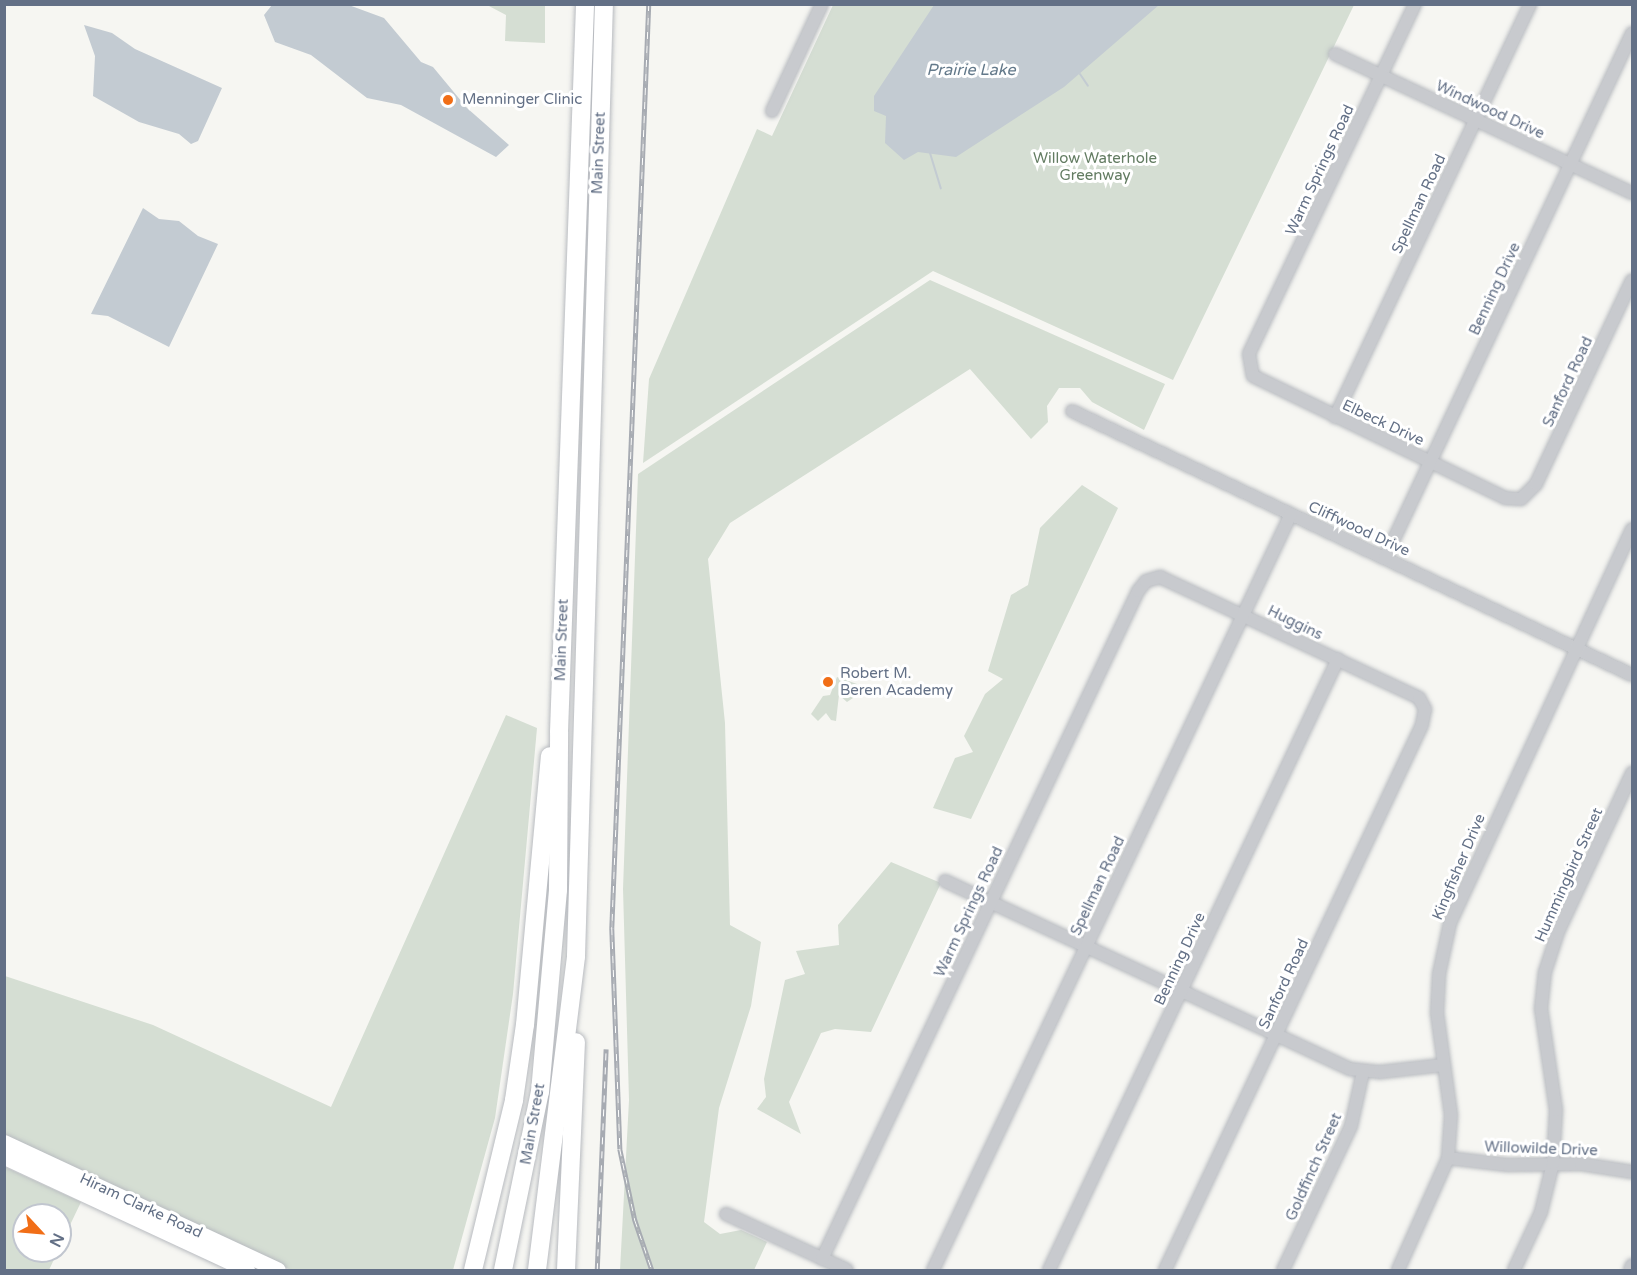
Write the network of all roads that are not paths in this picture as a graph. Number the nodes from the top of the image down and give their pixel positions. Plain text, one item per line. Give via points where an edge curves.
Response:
1 (585, 4) edge
2 (604, 4) edge
3 (610, 4) edge
4 (822, 4) edge
5 (1415, 4) edge
6 (1530, 4) edge
7 (1632, 33) edge
8 (1335, 54) dead end
9 (1382, 76) junction
10 (602, 81) junction
11 (772, 111) dead end
12 (1475, 120) junction
13 (1571, 164) junction
14 (1632, 194) edge
15 (1632, 280) edge
16 (1252, 348) joint
17 (1072, 411) dead end
18 (1335, 417) junction
19 (1430, 462) junction
20 (1527, 495) joint
21 (1291, 514) junction
22 (1632, 529) edge
23 (1385, 558) junction
24 (1146, 581) joint
25 (1244, 614) junction
26 (1576, 648) junction
27 (1338, 660) junction
28 (1632, 675) edge
29 (1425, 709) joint
30 (559, 732) junction
31 (1632, 773) edge
32 (945, 881) dead end
33 (990, 902) junction
34 (577, 932) junction
35 (1086, 947) junction
36 (1181, 992) junction
37 (1276, 1036) junction
38 (1443, 1065) junction
39 (1364, 1072) junction
40 (4, 1142) edge
41 (4, 1157) edge
42 (1448, 1158) junction
43 (1553, 1163) junction
44 (1632, 1172) edge
45 (93, 1191) junction
46 (726, 1214) dead end
47 (206, 1244) junction
48 (822, 1259) junction
49 (1632, 1265) edge
50 (247, 1270) edge
51 (278, 1270) edge
52 (473, 1270) edge
53 (503, 1270) edge
54 (537, 1270) edge
55 (566, 1270) edge
56 (847, 1270) edge
57 (933, 1270) edge
58 (1049, 1270) edge
59 (1165, 1270) edge
60 (1283, 1270) edge
61 (1398, 1270) edge
62 (1514, 1270) edge
63 (1630, 1270) edge

1 - 30 highway, Main Street
2 - 10 highway, Main Street
3 - 10 highway
4 - 11 street
5 - 9 street, Warm Springs Road
6 - 12 street, Spellman Road
7 - 13 street, Benning Drive
8 - 9 street, Windwood Drive
9 - 12 street, Windwood Drive
9 - 16 street, Warm Springs Road
10 - 34 highway, Main Street
12 - 13 street, Windwood Drive
12 - 18 street, Spellman Road
13 - 14 street, Windwood Drive
13 - 19 street, Benning Drive
15 - 20 street, Sanford Road via 1536,484
16 - 18 street, Elbeck Drive via 1249,367 1253,376
17 - 21 street, Cliffwood Drive
18 - 19 street, Elbeck Drive
19 - 20 street, Elbeck Drive via 1505,498 1513,500
19 - 23 street, Benning Drive
21 - 23 street, Cliffwood Drive
21 - 25 street, Spellman Road
22 - 26 street, Kingfisher Drive
23 - 26 street, Cliffwood Drive
24 - 25 street, Huggins via 1167,578
24 - 33 street, Warm Springs Road
25 - 27 street, Huggins
25 - 35 street, Spellman Road
26 - 28 street, Cliffwood Drive
26 - 38 street, Kingfisher Drive via 1450,923 1437,995
27 - 29 street, Huggins via 1419,698
27 - 36 street, Benning Drive
29 - 37 street, Sanford Road via 1422,725
30 - 52 highway via 550,751 514,1100
30 - 53 highway, Main Street via 558,890 540,1092
31 - 43 street, Hummingbird Street via 1557,934 1545,972 1541,1009 1556,1110
32 - 33 street
33 - 35 street
33 - 48 street, Warm Springs Road
34 - 54 highway, Main Street
34 - 55 highway via 578,996
35 - 36 street
35 - 57 street, Spellman Road
36 - 37 street
36 - 58 street, Benning Drive
37 - 39 street
37 - 59 street, Sanford Road
38 - 39 street
38 - 42 street, Kingfisher Drive via 1451,1115
39 - 60 street, Goldfinch Street via 1348,1134
40 - 45 main road, Hiram Clarke Road
41 - 45 main road, Hiram Clarke Road
42 - 43 street, Willowilde Drive via 1508,1165
42 - 61 street, Kingfisher Drive
43 - 44 street, Willowilde Drive
43 - 62 street, Hummingbird Street via 1541,1212
45 - 47 main road, Hiram Clarke Road
46 - 48 street
47 - 50 main road, Hiram Clarke Road
47 - 51 main road, Hiram Clarke Road
48 - 56 street
49 - 63 street

